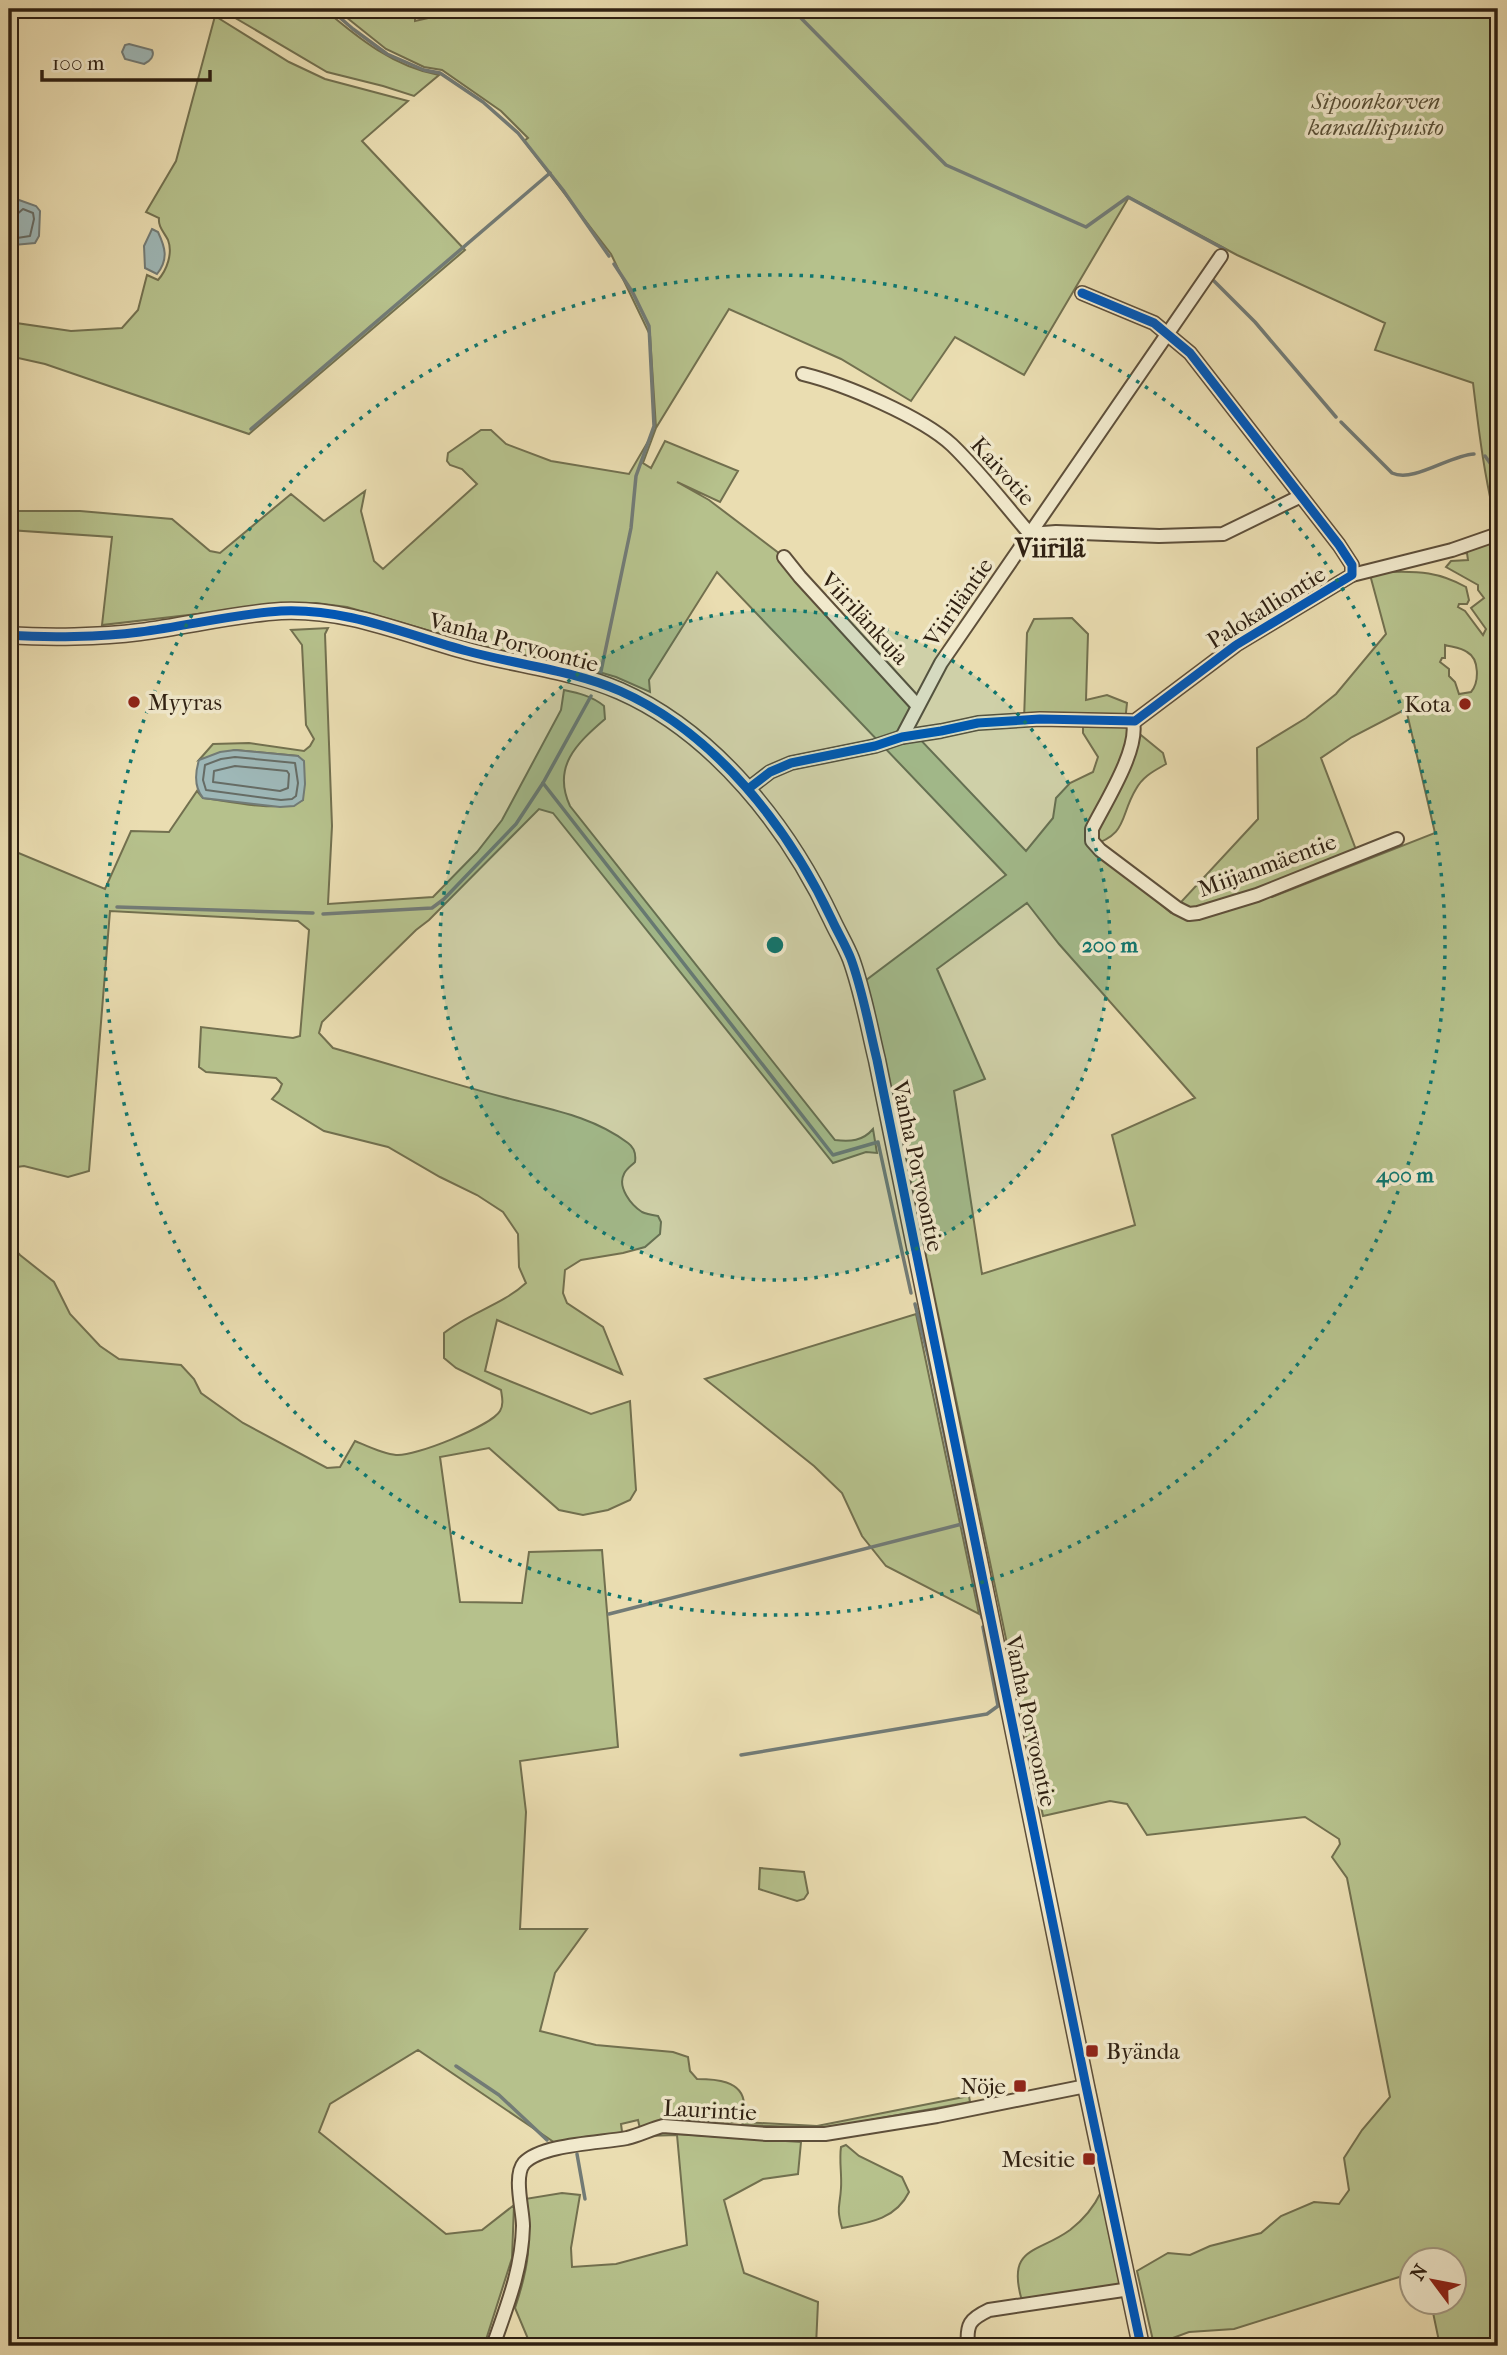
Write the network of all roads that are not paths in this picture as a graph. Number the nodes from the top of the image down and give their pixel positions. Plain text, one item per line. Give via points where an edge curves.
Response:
1 (1221, 257) dead end
2 (1082, 293) dead end
3 (1167, 333) junction
4 (803, 374) dead end
5 (1301, 496) junction
6 (1030, 534) junction
7 (1498, 534) edge
8 (784, 556) dead end
9 (1352, 575) junction
10 (9, 635) edge
11 (917, 705) junction
12 (1133, 722) junction
13 (902, 737) junction
14 (748, 789) junction
15 (1397, 839) dead end
16 (1086, 2086) junction
17 (1130, 2289) junction
18 (493, 2346) edge
19 (968, 2346) edge
20 (1142, 2346) edge

1 - 3 street, Viiriläntie
2 - 3 street, Palokalliontie via 1136,314
3 - 5 street, Palokalliontie via 1190,353
3 - 6 street, Viiriläntie
4 - 6 street, Kaivotie via 828,380 930,428 953,446
5 - 6 street, Kaivotie via 1223,534
5 - 9 street, Palokalliontie via 1352,565
6 - 11 street, Viiriläntie
7 - 9 street, Palokalliontie
8 - 11 street, Viirilänkuja
9 - 12 street, Palokalliontie via 1236,645
10 - 14 street, Vanha Porvoontie via 138,632 281,611 340,614 505,661 583,677 620,691 675,724
11 - 13 street, Viiriläntie
12 - 13 street via 987,722
12 - 15 street, Miijanmäentie via 1131,747 1093,829 1092,841 1189,914 1257,895
13 - 14 street via 791,764 770,772
14 - 16 street, Vanha Porvoontie via 820,894 851,959 902,1178
16 - 17 street, Vanha Porvoontie
16 - 18 street, Laurintie via 825,2134 663,2126 631,2137 538,2153 522,2165 519,2177 522,2253
17 - 19 street via 989,2310 974,2317 968,2326
17 - 20 street, Vanha Porvoontie

